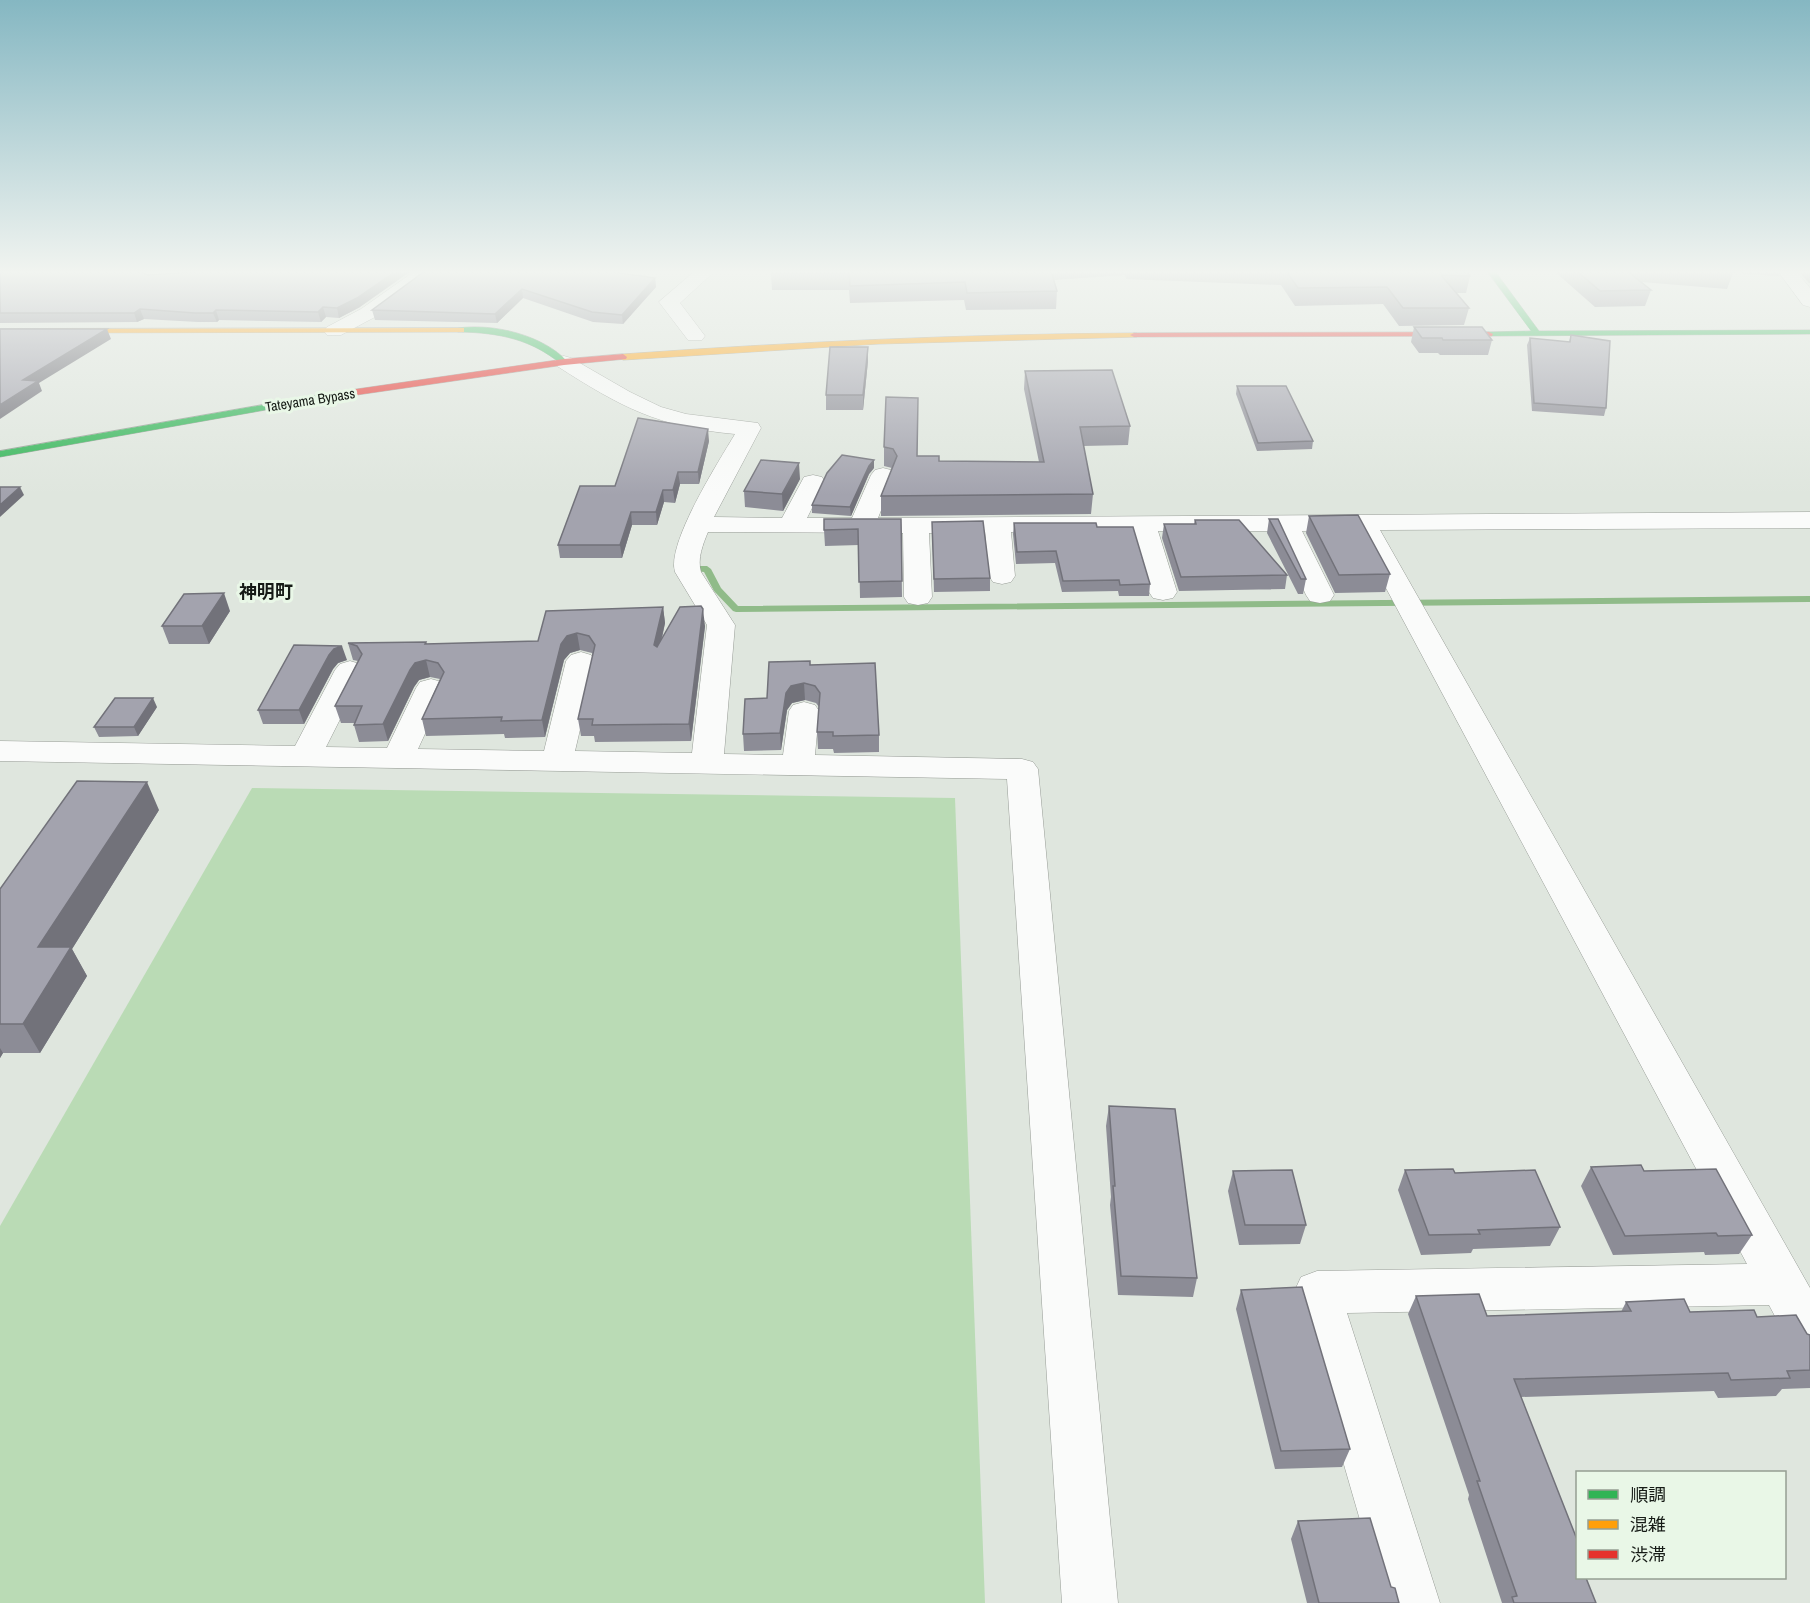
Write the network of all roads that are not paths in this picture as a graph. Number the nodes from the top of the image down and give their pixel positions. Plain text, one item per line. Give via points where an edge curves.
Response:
1 (537, 346) edge
2 (615, 346) edge
3 (769, 346) edge
4 (517, 354) dead end
5 (558, 356) junction
6 (0, 454) edge
7 (883, 475) dead end
8 (813, 482) dead end
9 (1810, 520) edge
10 (1363, 522) junction
11 (1286, 523) junction
12 (698, 524) junction
13 (916, 524) junction
14 (998, 524) junction
15 (1143, 524) junction
16 (862, 525) junction
17 (791, 526) junction
18 (1002, 576) dead end
19 (1163, 592) dead end
20 (1320, 595) dead end
21 (918, 597) dead end
22 (581, 661) dead end
23 (350, 670) dead end
24 (431, 688) dead end
25 (804, 711) dead end
26 (0, 752) edge
27 (305, 757) junction
28 (398, 758) junction
29 (557, 761) junction
30 (707, 763) junction
31 (798, 766) junction
32 (1783, 1284) junction
33 (1810, 1334) edge
34 (1090, 1603) edge
35 (1412, 1603) edge

1 - 5 main road
2 - 5 main road, Tateyama Bypass
3 - 5 main road, Tateyama Bypass
4 - 5 main road, Tateyama Bypass
5 - 6 main road, Tateyama Bypass
5 - 12 street via 654,411 684,420 750,428
7 - 16 street
8 - 17 street
9 - 10 street
10 - 11 street
10 - 32 street
11 - 15 street
11 - 20 street
12 - 17 street
12 - 30 street via 686,566 721,625
13 - 14 street
13 - 16 street
13 - 21 street
14 - 15 street
14 - 18 street
15 - 19 street
16 - 17 street
22 - 29 street
23 - 27 street
24 - 28 street
25 - 31 street
26 - 27 street
27 - 28 street
28 - 29 street
29 - 30 street
30 - 31 street
31 - 34 street via 1022,769
32 - 33 street
32 - 35 street via 1317,1292

